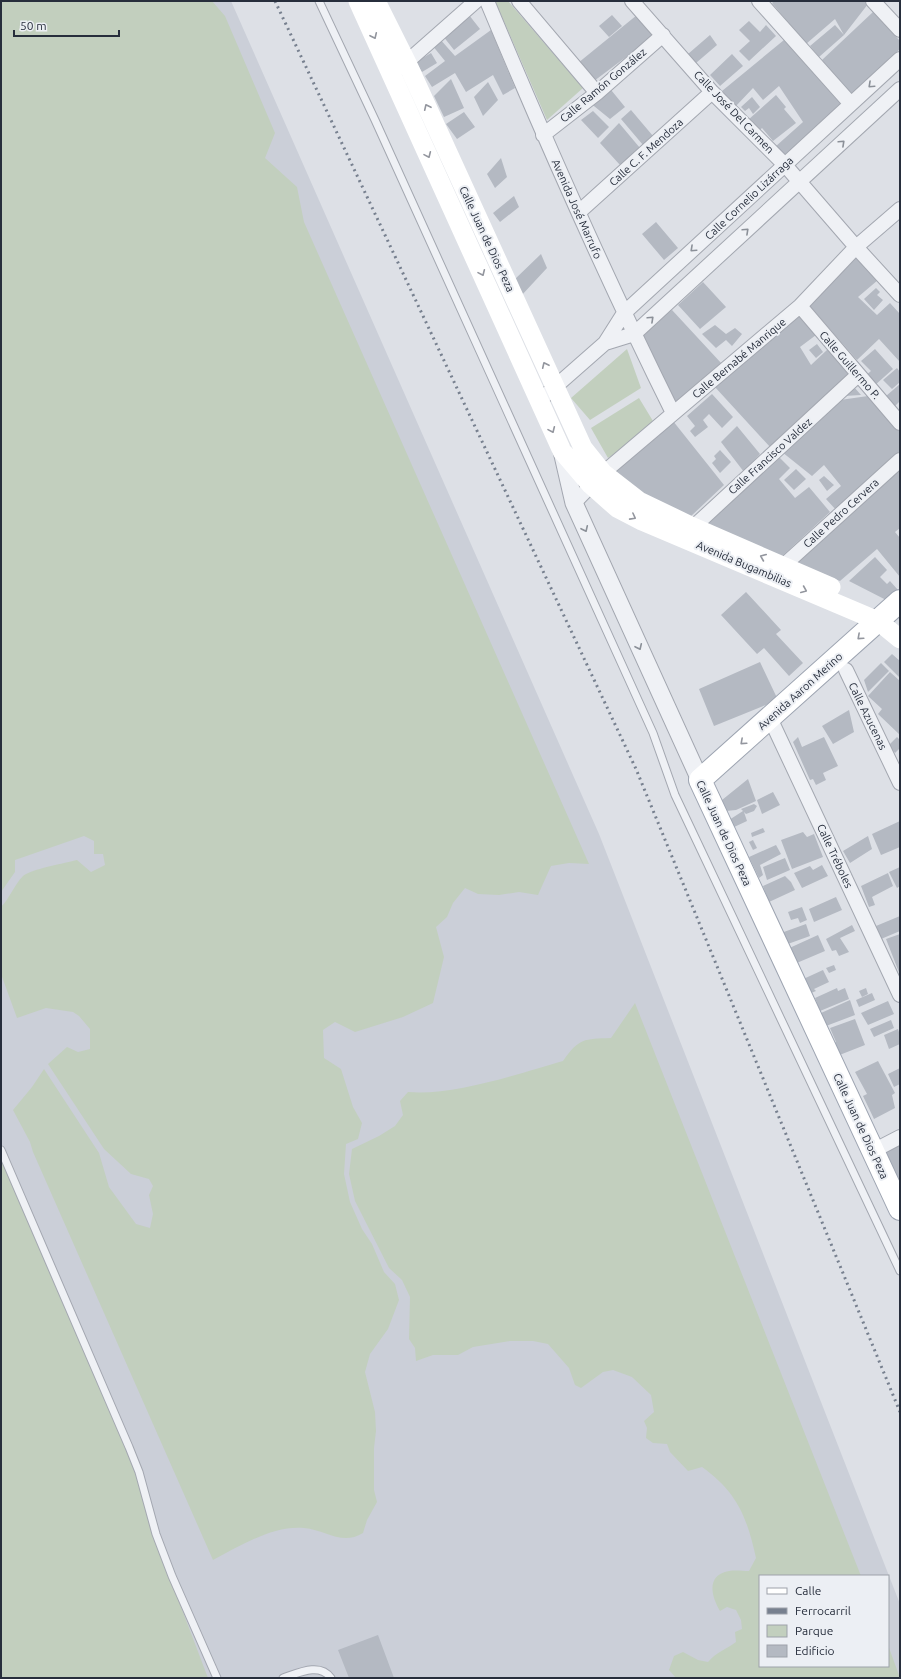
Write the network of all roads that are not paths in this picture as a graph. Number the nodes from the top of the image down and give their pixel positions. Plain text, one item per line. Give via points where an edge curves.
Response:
1 (319, 1) edge
2 (358, 1) edge
3 (376, 1) edge
4 (476, 1) edge
5 (487, 1) edge
6 (519, 1) edge
7 (632, 1) edge
8 (759, 1) edge
9 (873, 1) edge
10 (900, 30) edge
11 (662, 35) junction
12 (900, 59) edge
13 (399, 68) junction
14 (900, 89) edge
15 (597, 92) junction
16 (712, 92) junction
17 (850, 104) junction
18 (543, 135) junction
19 (785, 165) junction
20 (799, 182) junction
21 (900, 209) edge
22 (579, 212) junction
23 (856, 247) junction
24 (900, 295) edge
25 (800, 306) junction
26 (624, 314) junction
27 (634, 334) junction
28 (605, 343) junction
29 (858, 375) junction
30 (555, 387) junction
31 (539, 401) junction
32 (674, 413) junction
33 (900, 423) edge
34 (562, 452) junction
35 (900, 460) edge
36 (597, 479) junction
37 (574, 503) junction
38 (687, 533) junction
39 (783, 566) junction
40 (894, 620) edge
41 (846, 670) junction
42 (774, 724) junction
43 (900, 783) edge
44 (703, 787) junction
45 (900, 995) edge
46 (900, 1137) edge
47 (1, 1150) edge
48 (873, 1151) junction
49 (900, 1209) edge
50 (900, 1271) edge
51 (217, 1678) edge
52 (283, 1678) edge
53 (331, 1678) edge

1 - 50 lane via 646,719 675,795
2 -> 13 main road, Calle Juan de Dios Peza
3 - 13 main road, Calle Juan de Dios Peza
4 - 13 street
5 - 18 street, Avenida José Marrufo
6 - 15 street
7 - 11 street, Calle José Del Carmen
8 - 17 street
9 - 10 street
11 - 15 street, Calle Ramón González
11 - 16 street, Calle José Del Carmen
12 -> 17 street, Calle Cornelio Lizárraga
30 -> 13 main road, Calle Juan de Dios Peza
13 -> 31 main road, Calle Juan de Dios Peza
20 -> 14 street, Calle Cornelio Lizárraga
15 - 18 street, Calle Ramón González
16 - 19 street, Calle José Del Carmen
16 - 22 street, Calle C. F. Mendoza
17 - 19 street, Calle Cornelio Lizárraga
18 - 22 street, Avenida José Marrufo
19 - 20 street, Calle José Del Carmen
19 -> 26 street, Calle Cornelio Lizárraga
20 - 23 street, Calle José Del Carmen
27 -> 20 street, Calle Cornelio Lizárraga
21 - 23 street, Calle Bernabé Manrique
22 - 26 street, Avenida José Marrufo
23 - 24 street, Calle José Del Carmen
23 - 25 street, Calle Bernabé Manrique
25 - 29 street, Calle Guillermo P.
25 - 32 street, Calle Bernabé Manrique
26 - 27 street, Avenida José Marrufo
26 - 28 street, Calle Cornelio Lizárraga
27 - 28 street, Calle Cornelio Lizárraga
27 - 32 street, Avenida José Marrufo
28 - 30 street, Calle Cornelio Lizárraga
29 - 33 street, Calle Guillermo P.
29 - 38 street, Calle Francisco Valdez
30 - 31 street, Calle Cornelio Lizárraga
30 - 36 main road, Calle Juan de Dios Peza
31 -> 34 main road, Calle Juan de Dios Peza
32 - 36 street, Calle Bernabé Manrique
34 - 36 main road, Calle Juan de Dios Peza
34 - 37 street, Calle Juan de Dios Peza
35 - 39 street, Calle Pedro Cervera
36 - 37 street, Calle Bernabé Manrique
36 - 38 main road, Avenida Bugambilias via 639,501
37 -> 44 street, Calle Juan de Dios Peza
39 -> 38 main road, Avenida Bugambilias
38 -> 40 main road, Avenida Bugambilias
39 - 40 main road, Avenida Bugambilias
40 - 41 main road, Avenida Aaron Merino
40 -> 42 main road, Avenida Aaron Merino
41 - 42 main road, Avenida Aaron Merino
41 - 43 street, Calle Azucenas
42 - 44 main road, Avenida Aaron Merino
42 - 45 street, Calle Tréboles
44 - 48 main road, Calle Juan de Dios Peza
46 - 48 street
47 - 51 lane via 132,1453 156,1534
48 - 49 main road, Calle Juan de Dios Peza
52 - 53 lane via 316,1669 324,1671

